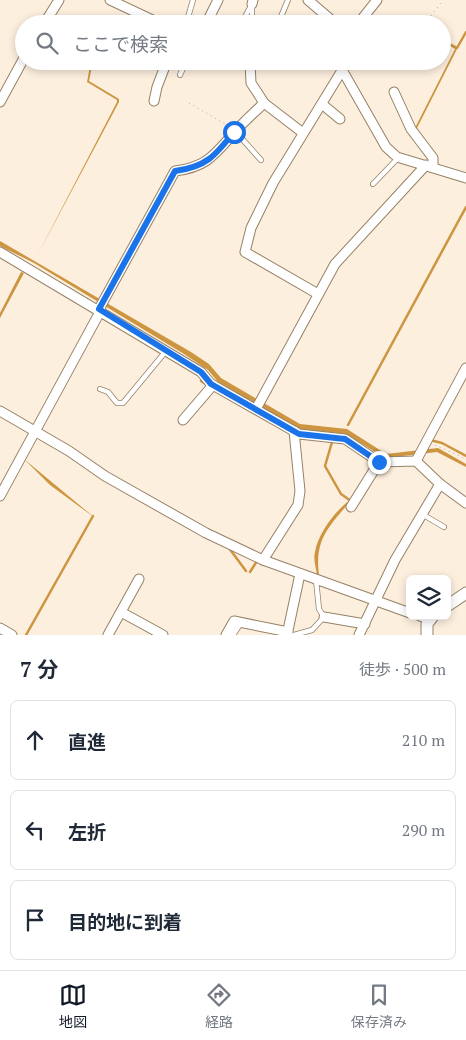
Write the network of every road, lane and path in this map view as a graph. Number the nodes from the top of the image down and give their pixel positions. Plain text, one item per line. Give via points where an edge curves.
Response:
1 (59, 0) edge
2 (110, 0) edge
3 (193, 0) edge
4 (218, 0) edge
5 (288, 0) edge
6 (308, 0) edge
7 (377, 0) edge
8 (443, 0) edge
9 (252, 2) edge
10 (50, 15) edge
11 (142, 15) edge
12 (189, 15) edge
13 (210, 15) edge
14 (246, 15) edge
15 (252, 15) edge
16 (282, 15) edge
17 (326, 15) edge
18 (365, 15) edge
19 (432, 15) edge
20 (17, 70) edge
21 (164, 70) edge
22 (182, 70) edge
23 (250, 70) edge
24 (342, 72) joint
25 (180, 76) dead end
26 (394, 92) dead end
27 (154, 101) dead end
28 (0, 102) edge
29 (264, 103) junction
30 (189, 104) dead end
31 (322, 104) junction
32 (340, 119) dead end
33 (236, 131) junction
34 (303, 133) junction
35 (399, 157) junction
36 (261, 160) dead end
37 (432, 161) junction
38 (466, 178) edge
39 (372, 184) dead end
40 (0, 252) edge
41 (318, 294) junction
42 (100, 310) junction
43 (166, 350) junction
44 (466, 368) edge
45 (214, 386) junction
46 (100, 389) dead end
47 (259, 405) junction
48 (0, 410) edge
49 (183, 420) dead end
50 (36, 431) junction
51 (294, 431) junction
52 (421, 452) junction
53 (466, 459) edge
54 (379, 462) junction
55 (440, 484) junction
56 (0, 496) edge
57 (466, 503) edge
58 (351, 507) dead end
59 (422, 514) junction
60 (444, 527) dead end
61 (263, 560) junction
62 (300, 574) junction
63 (139, 579) dead end
64 (316, 580) junction
65 (466, 593) edge
66 (376, 601) junction
67 (451, 603) edge
68 (121, 612) junction
69 (406, 612) edge
70 (324, 617) junction
71 (428, 620) edge
72 (241, 622) junction
73 (365, 624) junction
74 (0, 628) edge
75 (290, 634) edge
76 (12, 635) edge
77 (108, 635) edge
78 (163, 635) edge
79 (226, 635) edge
80 (233, 635) edge
81 (359, 635) edge
82 (427, 635) edge

1 - 10 street
2 - 11 street
3 - 12 lane
4 - 13 street
5 - 16 lane
6 - 17 street
7 - 18 street
8 - 19 path
9 - 14 lane
9 - 15 lane
20 - 28 street
21 - 27 street
22 - 25 lane
23 - 29 street via 251,83
24 - 31 street
24 - 35 street via 386,147
26 - 37 street via 410,129
29 - 33 street
29 - 34 street
30 - 33 path
31 - 32 street
31 - 34 street
33 - 36 lane
33 - 42 street via 213,158 192,169 175,171
34 - 41 street via 250,228 245,252
35 - 37 street
35 - 39 lane
37 - 38 street
37 - 41 street via 335,264
40 - 42 street
41 - 47 street
42 - 43 street
42 - 50 street
43 - 45 street via 201,372
43 - 46 lane via 123,403 117,403 108,392
44 - 52 street
45 - 47 street
45 - 49 street
47 - 51 street
48 - 50 street
50 - 56 street
50 - 61 street via 137,495
51 - 54 street via 345,439
51 - 61 street via 300,491 298,505
52 - 53 path via 440,446
52 - 54 street
52 - 55 street
54 - 58 street
55 - 57 street
55 - 59 street
59 - 60 lane
59 - 66 street
61 - 62 street
62 - 64 street
62 - 75 street
63 - 68 street
64 - 66 street
64 - 70 lane via 319,609
65 - 67 street
66 - 69 street
66 - 73 street
68 - 77 street
68 - 78 street
70 - 73 street
70 - 75 lane via 312,630
71 - 82 street
72 - 75 street
72 - 79 street via 234,621
72 - 80 lane
73 - 81 street
74 - 76 street

